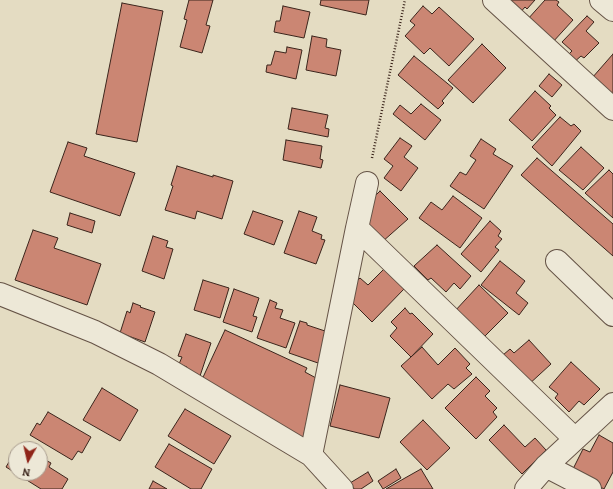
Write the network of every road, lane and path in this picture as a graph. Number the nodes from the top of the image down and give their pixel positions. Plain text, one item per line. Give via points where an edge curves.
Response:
1 (404, 0) edge
2 (494, 0) edge
3 (601, 0) edge
4 (613, 10) edge
5 (613, 110) edge
6 (367, 183) joint
7 (357, 228) junction
8 (557, 261) dead end
9 (0, 294) edge
10 (613, 315) edge
11 (613, 404) edge
12 (575, 439) junction
13 (311, 455) junction
14 (546, 466) junction
15 (342, 489) edge
16 (526, 489) edge
17 (590, 489) edge

1 - 6 path
2 - 5 street
3 - 4 street
6 - 7 street
7 - 12 street
7 - 13 street
8 - 10 street
9 - 13 street via 95,332 159,364
11 - 12 street
12 - 14 street
13 - 15 street
14 - 16 street
14 - 17 street

